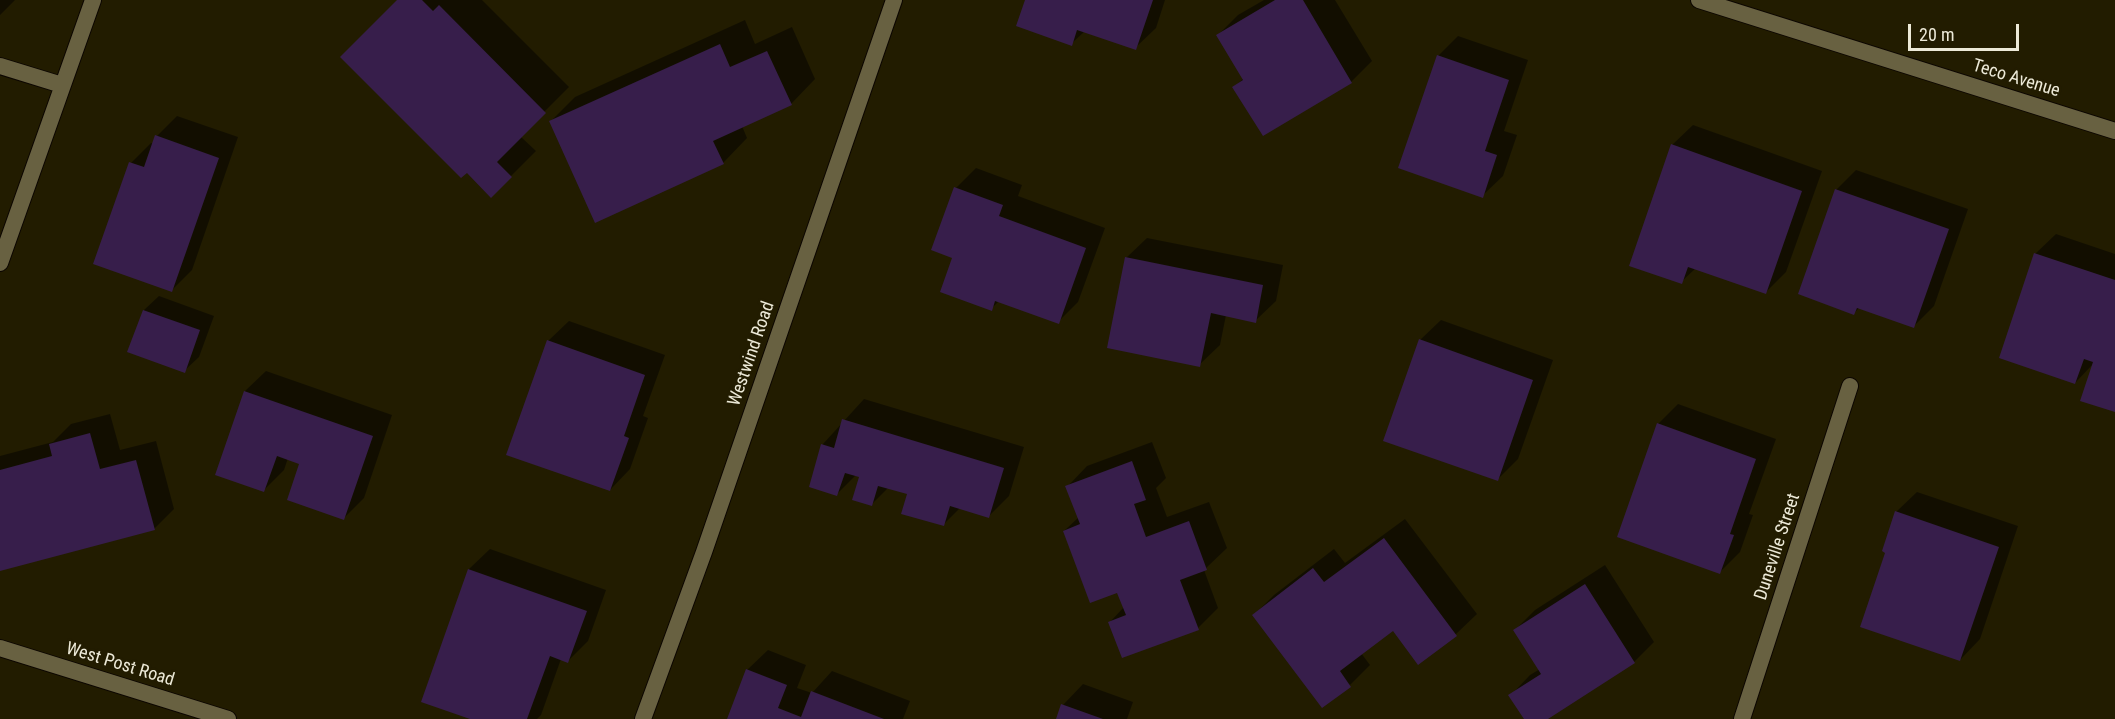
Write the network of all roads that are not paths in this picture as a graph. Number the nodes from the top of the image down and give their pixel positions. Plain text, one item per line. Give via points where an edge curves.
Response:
1 (93, 0) edge
2 (894, 0) edge
3 (1699, 0) edge
4 (0, 66) edge
5 (62, 85) junction
6 (2115, 131) edge
7 (0, 263) edge
8 (1850, 386) dead end
9 (0, 648) edge
10 (228, 719) edge
11 (643, 719) edge
12 (1742, 719) edge

1 - 5 street
2 - 11 street, Westwind Road
3 - 6 street, Teco Avenue
4 - 5 street
5 - 7 street
8 - 12 street, Duneville Street
9 - 10 street, West Post Road

